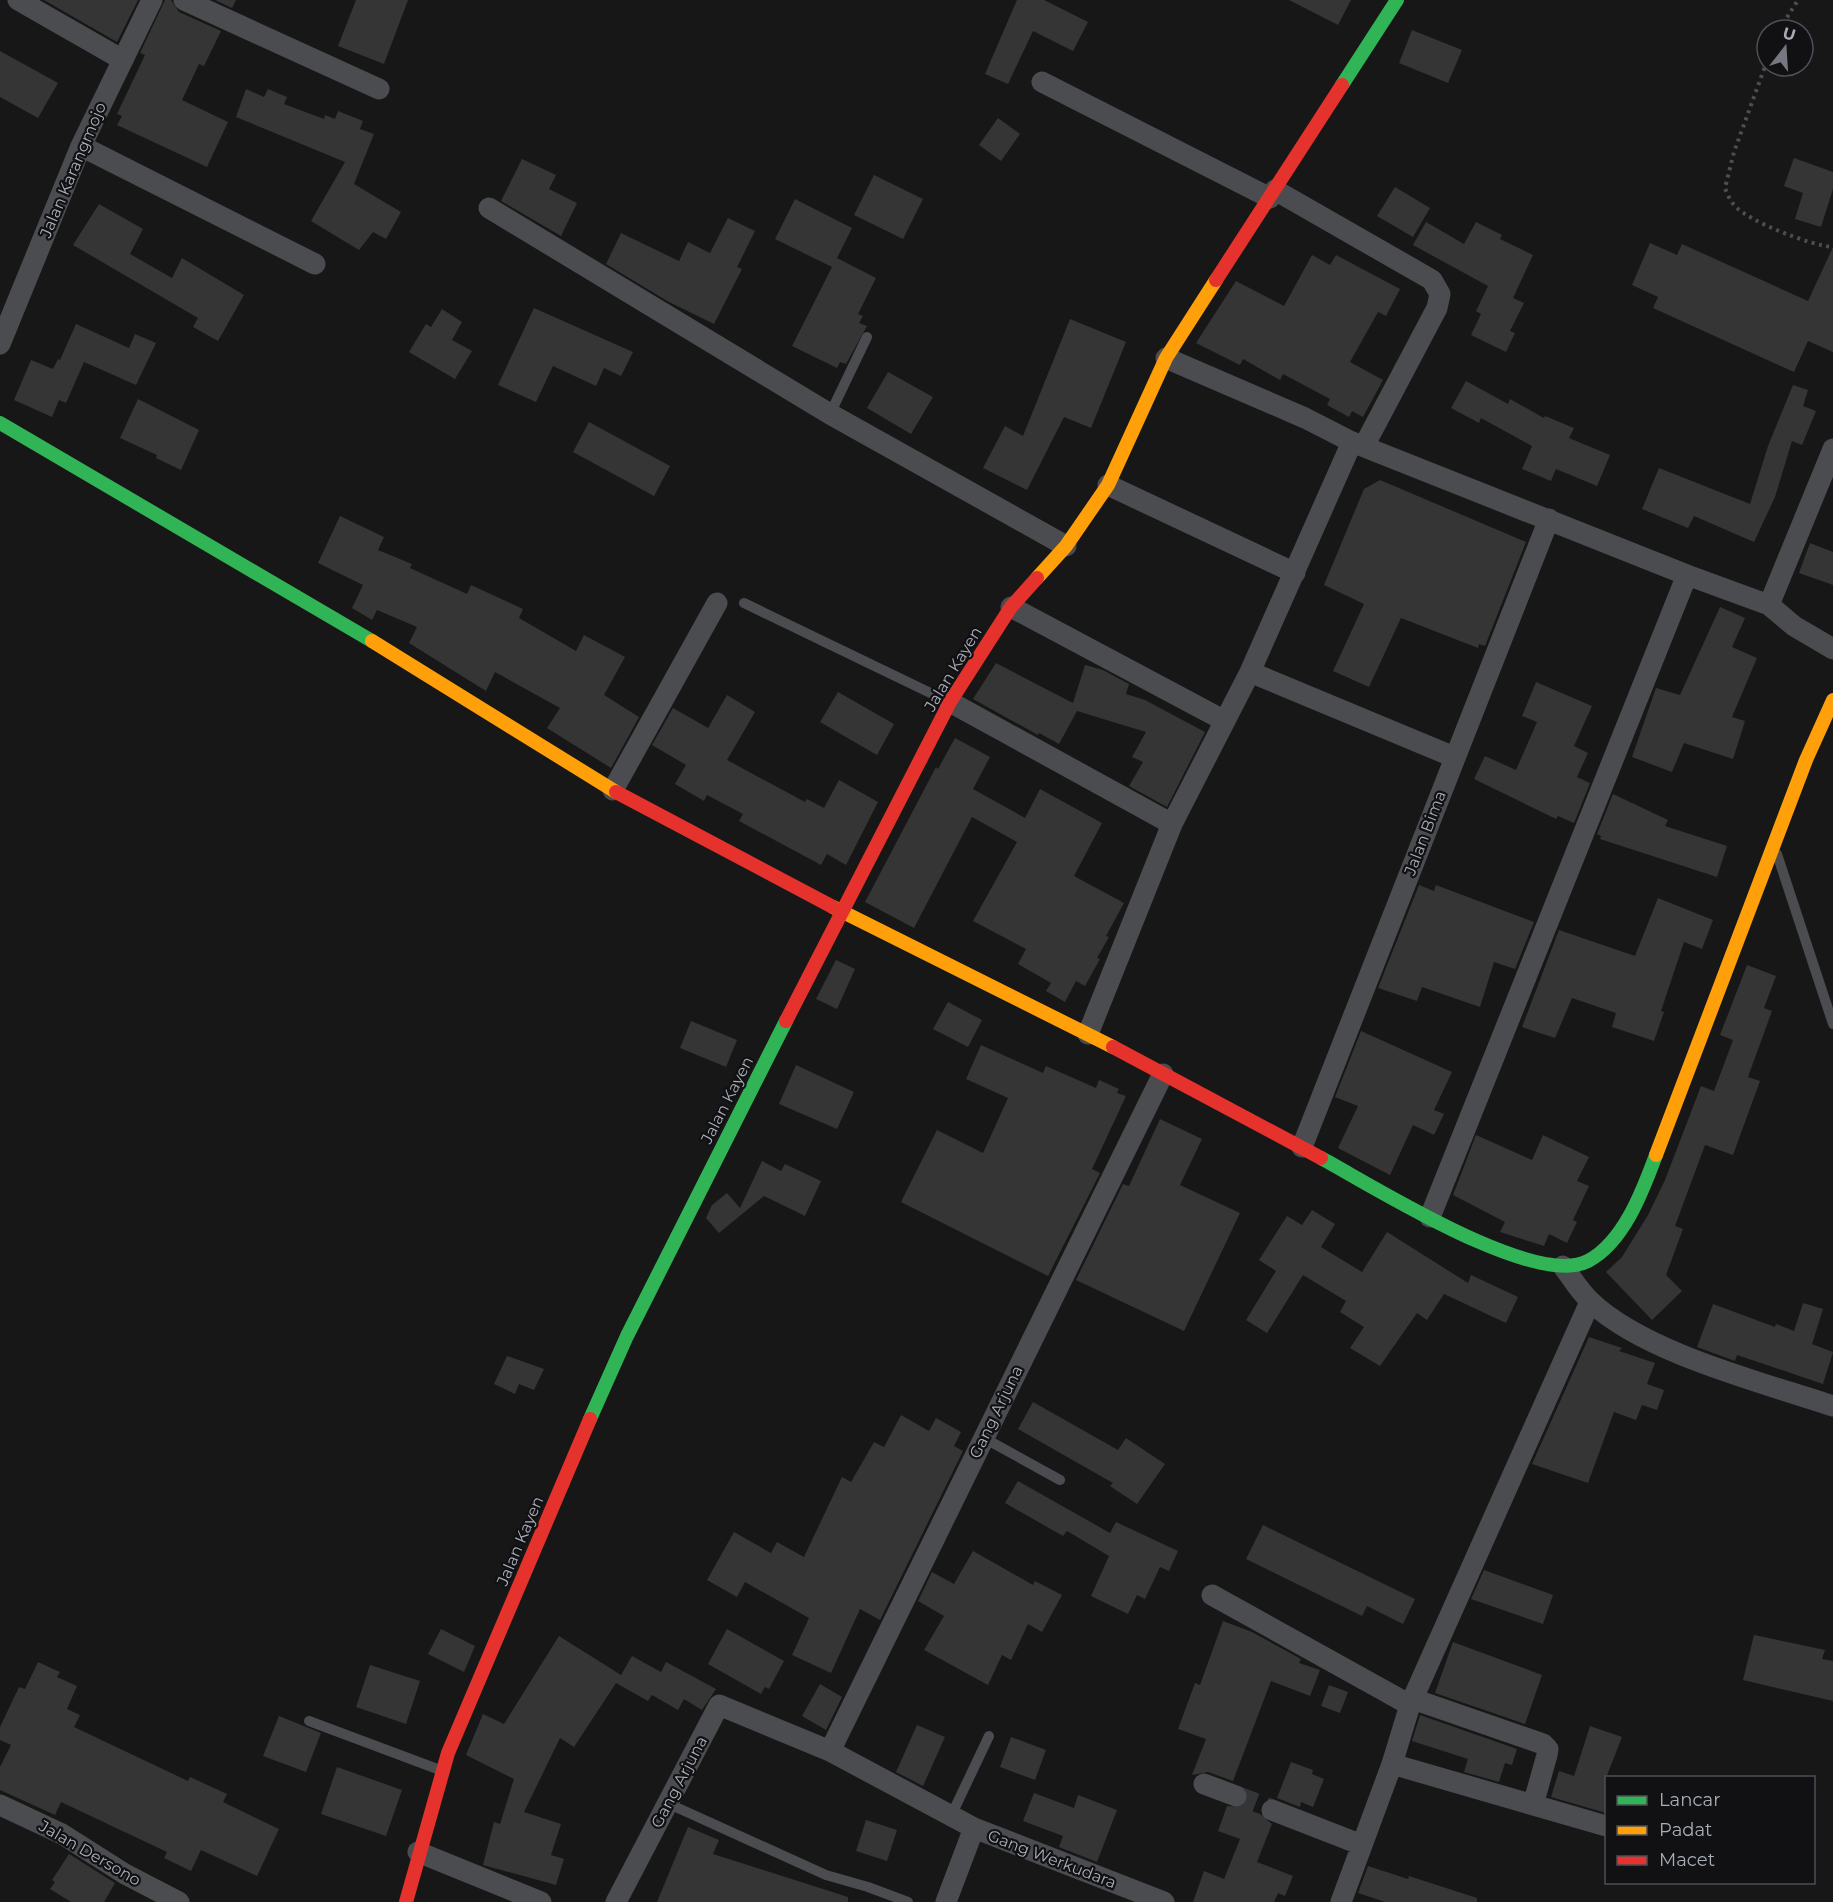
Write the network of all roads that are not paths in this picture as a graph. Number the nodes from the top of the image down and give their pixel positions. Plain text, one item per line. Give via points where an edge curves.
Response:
1 (18, 0) edge
2 (153, 0) edge
3 (184, 0) edge
4 (1397, 0) edge
5 (123, 60) junction
6 (1042, 82) dead end
7 (379, 89) dead end
8 (81, 146) junction
9 (1273, 194) junction
10 (489, 208) dead end
11 (315, 264) dead end
12 (867, 337) dead end
13 (0, 344) edge
14 (1166, 358) junction
15 (830, 414) junction
16 (0, 423) edge
17 (1358, 444) junction
18 (1833, 449) edge
19 (1108, 485) junction
20 (1549, 519) junction
21 (1066, 546) junction
22 (1295, 573) junction
23 (1688, 575) junction
24 (717, 603) dead end
25 (744, 603) dead end
26 (1769, 605) junction
27 (1011, 607) junction
28 (1833, 649) edge
29 (1250, 672) junction
30 (1833, 700) edge
31 (950, 702) junction
32 (1225, 722) junction
33 (1454, 758) junction
34 (613, 790) junction
35 (1172, 824) junction
36 (1774, 845) junction
37 (841, 911) junction
38 (1833, 1024) edge
39 (1088, 1034) junction
40 (1163, 1074) junction
41 (1302, 1147) junction
42 (1430, 1217) junction
43 (1563, 1266) junction
44 (1590, 1302) junction
45 (1833, 1406) edge
46 (984, 1438) junction
47 (1060, 1479) dead end
48 (1212, 1596) dead end
49 (1412, 1702) junction
50 (309, 1721) dead end
51 (989, 1736) dead end
52 (830, 1751) junction
53 (1392, 1764) junction
54 (443, 1771) junction
55 (1204, 1784) dead end
56 (1236, 1797) tunnel mouth
57 (667, 1803) junction
58 (0, 1805) edge
59 (1533, 1805) junction
60 (1272, 1810) tunnel mouth
61 (951, 1816) junction
62 (1605, 1826) edge
63 (974, 1828) junction
64 (1362, 1845) junction
65 (418, 1852) junction
66 (179, 1902) edge
67 (406, 1902) edge
68 (541, 1902) edge
69 (616, 1902) edge
70 (908, 1902) edge
71 (946, 1902) edge
72 (1164, 1902) edge
73 (1341, 1902) edge

1 - 5 street
2 - 5 street, Jalan Karangmojo
3 - 7 street
4 - 9 main road, Jalan Kayen
5 - 8 street, Jalan Karangmojo
6 - 9 street
8 - 11 street
8 - 13 street, Jalan Karangmojo
9 - 14 main road, Jalan Kayen
9 - 17 street via 1432,280 1440,294 1437,308
10 - 15 street
12 - 15 lane
14 - 17 street
14 - 19 main road, Jalan Kayen
15 - 21 street
16 - 34 main road via 326,612
17 - 20 street
17 - 22 street
18 - 26 street
19 - 21 main road, Jalan Kayen
19 - 22 street
20 - 23 street
20 - 33 street, Jalan Bima
21 - 27 main road, Jalan Kayen
22 - 29 street
23 - 26 street
23 - 42 street
24 - 34 street
25 - 31 lane
26 - 28 street via 1794,626
27 - 31 main road, Jalan Kayen
27 - 32 street
29 - 32 street
29 - 33 street
30 - 36 main road
31 - 35 street
31 - 37 main road, Jalan Kayen
32 - 35 street
33 - 41 street, Jalan Bima
34 - 37 main road
35 - 39 street
36 - 38 lane
36 - 43 main road via 1626,1223 1601,1256 1583,1266
37 - 39 main road
37 - 54 main road, Jalan Kayen via 627,1336
39 - 40 main road
40 - 41 main road
40 - 46 street, Gang Arjuna
41 - 42 main road
42 - 43 main road via 1523,1260
43 - 44 street
44 - 45 street via 1638,1335 1673,1351
44 - 49 street
46 - 47 lane
46 - 52 street, Gang Arjuna
48 - 49 street
49 - 53 street
49 - 59 street via 1543,1744 1548,1749
50 - 54 lane
51 - 61 lane
52 - 57 street, Gang Arjuna via 719,1705
52 - 61 street, Gang Arjuna
53 - 59 street
53 - 64 street
54 - 65 main road, Jalan Kayen
55 - 56 street
57 - 69 street, Gang Arjuna
57 - 70 lane via 826,1875
58 - 66 street, Jalan Dersono via 62,1834
59 - 62 street
60 - 64 street
61 - 63 street, Gang Arjuna
63 - 71 street
63 - 72 street, Gang Werkudara
64 - 73 street
65 - 67 main road, Jalan Kayen
65 - 68 street

